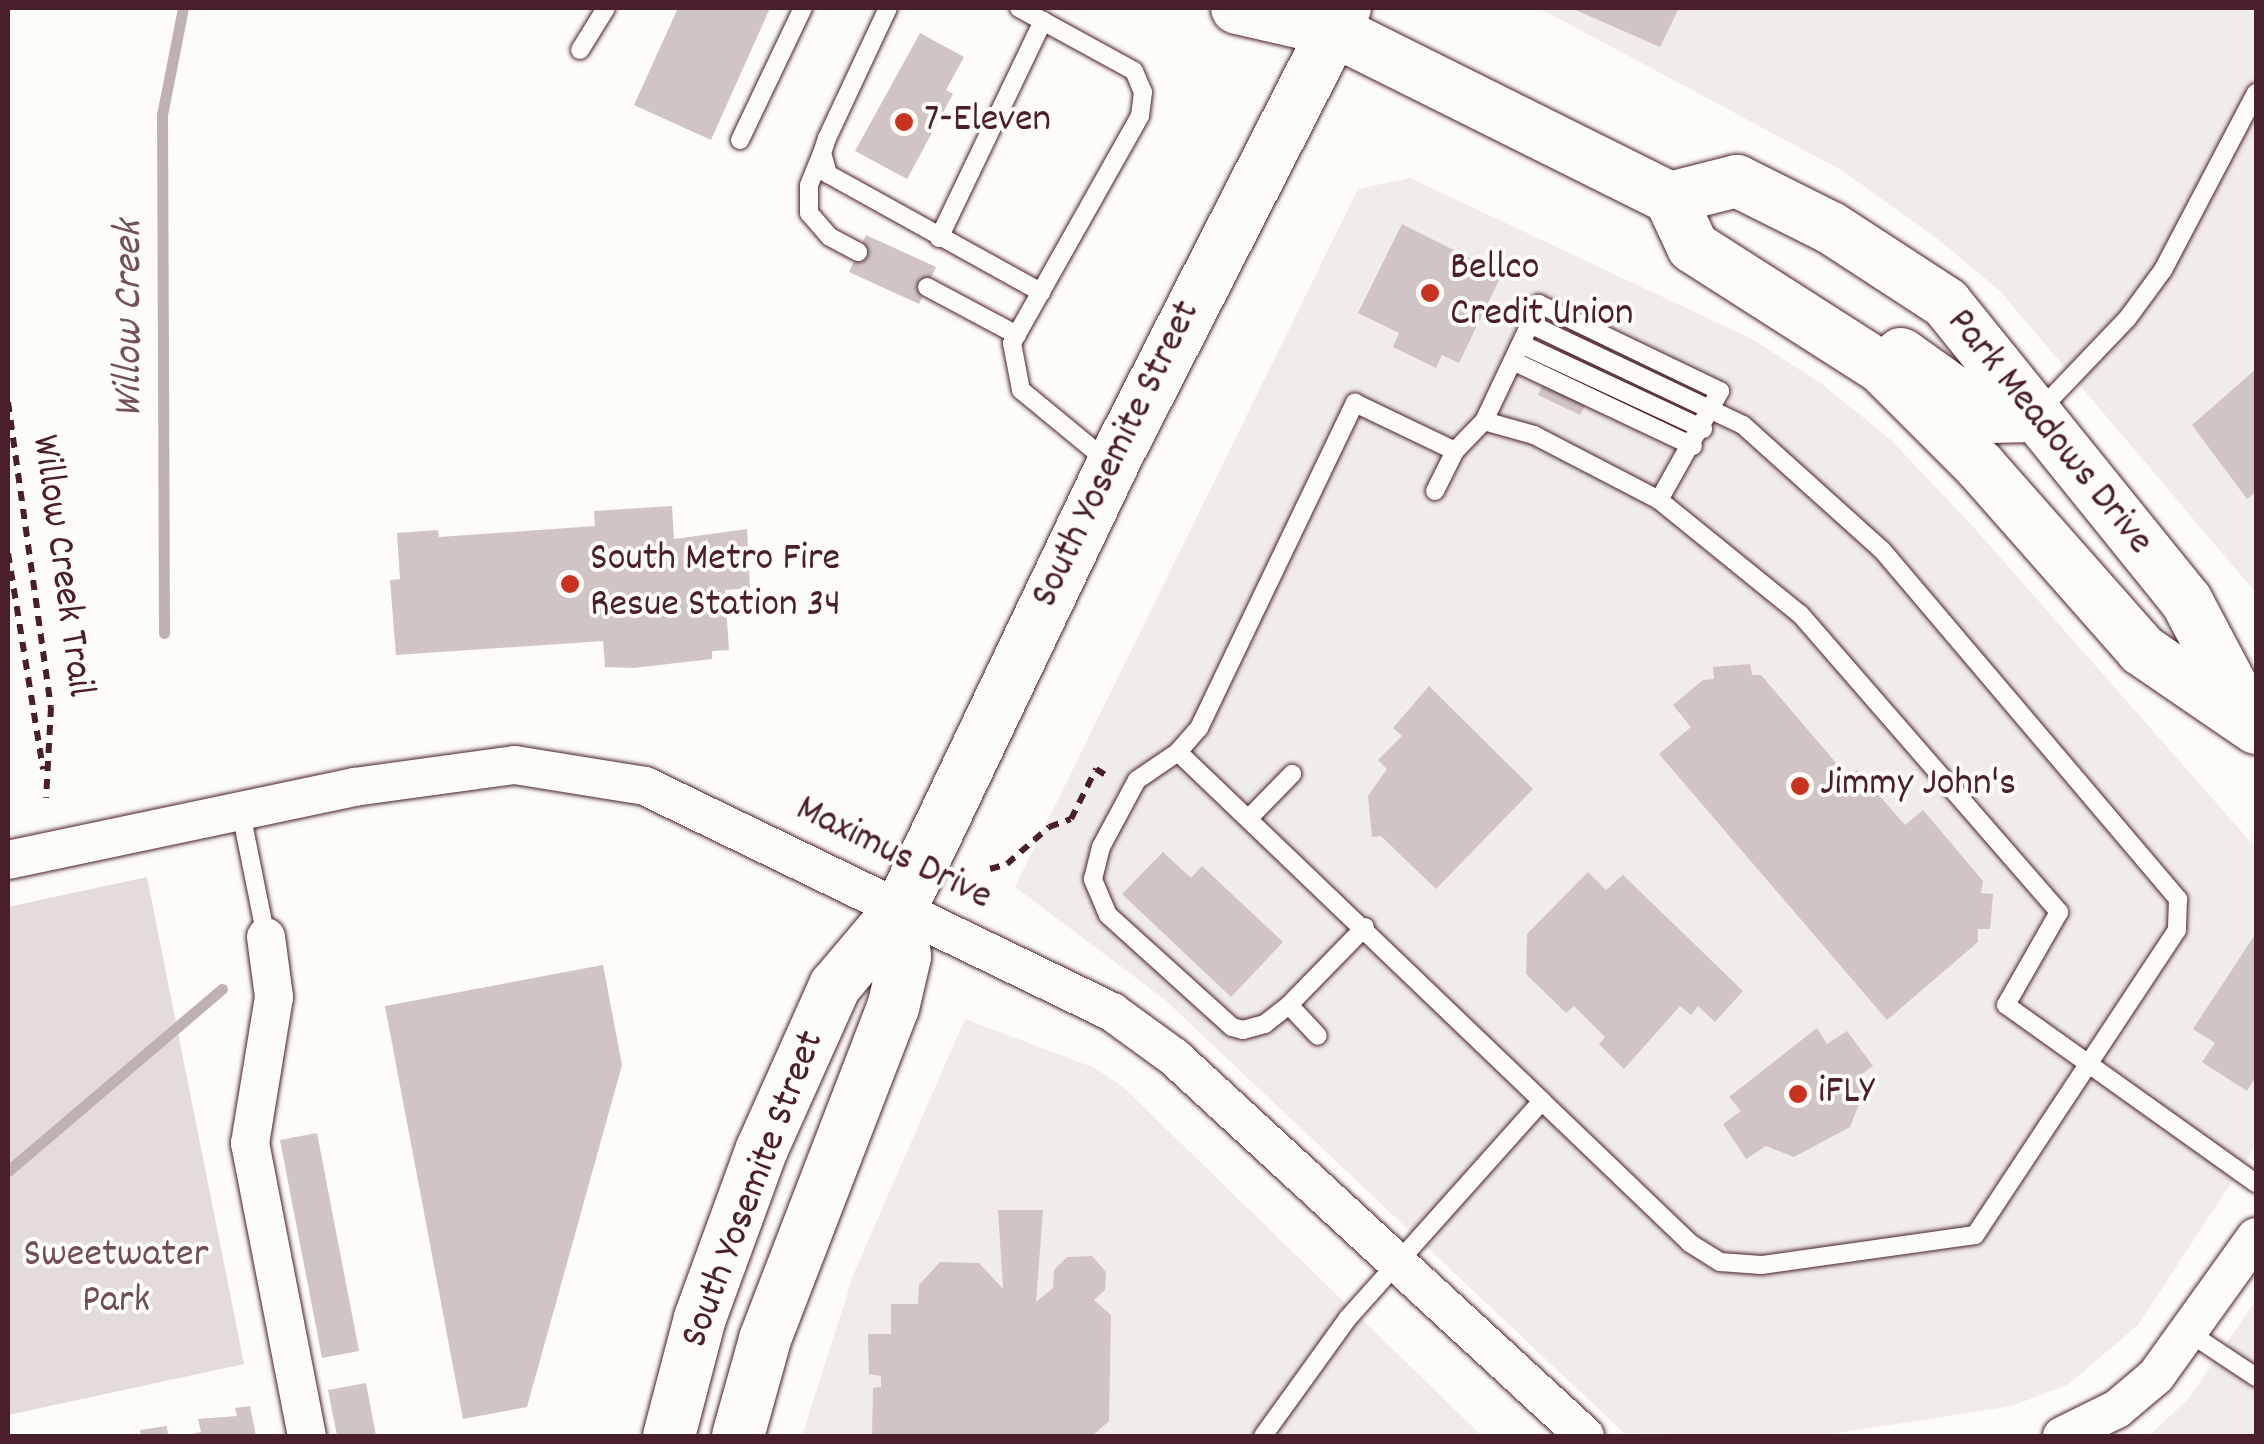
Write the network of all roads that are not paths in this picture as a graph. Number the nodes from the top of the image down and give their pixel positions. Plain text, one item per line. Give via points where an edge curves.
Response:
1 (606, 8) edge
2 (803, 8) edge
3 (888, 8) edge
4 (1019, 8) edge
5 (1236, 8) edge
6 (1331, 15) edge
7 (1043, 21) junction
8 (580, 50) dead end
9 (2256, 93) edge
10 (740, 140) dead end
11 (822, 153) junction
12 (1670, 198) junction
13 (939, 238) junction
14 (858, 252) dead end
15 (1709, 256) junction
16 (927, 287) dead end
17 (1041, 292) junction
18 (1017, 336) junction
19 (1517, 353) junction
20 (1715, 410) junction
21 (2034, 416) junction
22 (1484, 420) junction
23 (1703, 429) junction
24 (1692, 446) junction
25 (1454, 451) junction
26 (1112, 465) junction
27 (1980, 466) junction
28 (1435, 491) dead end
29 (1659, 500) junction
30 (2188, 602) junction
31 (2254, 726) edge
32 (1178, 752) junction
33 (1292, 774) dead end
34 (242, 812) junction
35 (1251, 816) junction
36 (8, 860) edge
37 (900, 908) junction
38 (1364, 927) junction
39 (266, 937) joint
40 (1289, 1006) junction
41 (1318, 1036) dead end
42 (2090, 1066) junction
43 (1542, 1102) junction
44 (2256, 1184) edge
45 (2256, 1237) edge
46 (1398, 1267) junction
47 (2188, 1332) junction
48 (2256, 1376) edge
49 (308, 1436) edge
50 (669, 1436) edge
51 (738, 1436) edge
52 (1263, 1436) edge
53 (1585, 1436) edge
54 (2062, 1436) edge

1 - 8 lane
2 - 10 lane
3 - 11 lane
4 - 7 lane
5 - 6 main road
6 - 12 main road
6 - 26 main road, South Yosemite Street
7 - 13 lane
7 - 17 lane via 1134,71 1143,92 1140,116
9 - 21 lane via 2163,270 2127,319
11 - 13 lane via 839,184
11 - 14 lane via 809,186 809,212 830,236
12 - 15 main road, Park Meadows Drive via 1693,247
12 - 21 main road, Park Meadows Drive via 1737,181 1831,228 1946,304
13 - 17 lane
15 - 21 main road via 1752,253 1990,418
15 - 27 main road, Park Meadows Drive via 1882,368
16 - 18 lane
17 - 18 lane
18 - 26 lane via 1013,372 1021,390
19 - 20 lane via 1530,324
19 - 22 lane
19 - 23 lane
19 - 24 lane
20 - 23 lane
20 - 42 lane via 1744,425 1872,538 2178,899 2178,930
21 - 30 main road, Park Meadows Drive
22 - 25 lane
22 - 29 lane via 1534,435
23 - 24 lane
24 - 29 lane
25 - 28 lane
25 - 32 lane via 1356,403 1199,728
26 - 37 main road, South Yosemite Street
27 - 30 main road via 2043,484 2138,588
27 - 31 main road, Park Meadows Drive via 2142,650
29 - 42 lane via 1814,628 2059,912 2006,1005
30 - 31 main road, Park Meadows Drive
32 - 35 lane
32 - 40 lane via 1132,790 1101,847 1093,879 1108,915 1232,1027 1265,1024
33 - 35 lane
34 - 36 street, Maximus Drive
34 - 37 street, Maximus Drive via 354,787 515,766 584,772 645,786
34 - 39 lane
35 - 38 lane
37 - 46 street, Maximus Drive via 1112,1012 1143,1034
37 - 50 main road, South Yosemite Street via 834,986 770,1130 700,1318
37 - 51 main road, South Yosemite Street via 905,957 893,1008 765,1339
38 - 40 lane
38 - 43 lane
39 - 49 street via 274,997 250,1143
40 - 41 lane
42 - 43 lane via 1975,1235 1761,1265 1720,1262 1690,1243
42 - 44 lane
43 - 46 lane
45 - 47 street
46 - 52 lane via 1314,1360
46 - 53 street, Maximus Drive
47 - 48 lane
47 - 54 street via 2156,1376 2130,1398

